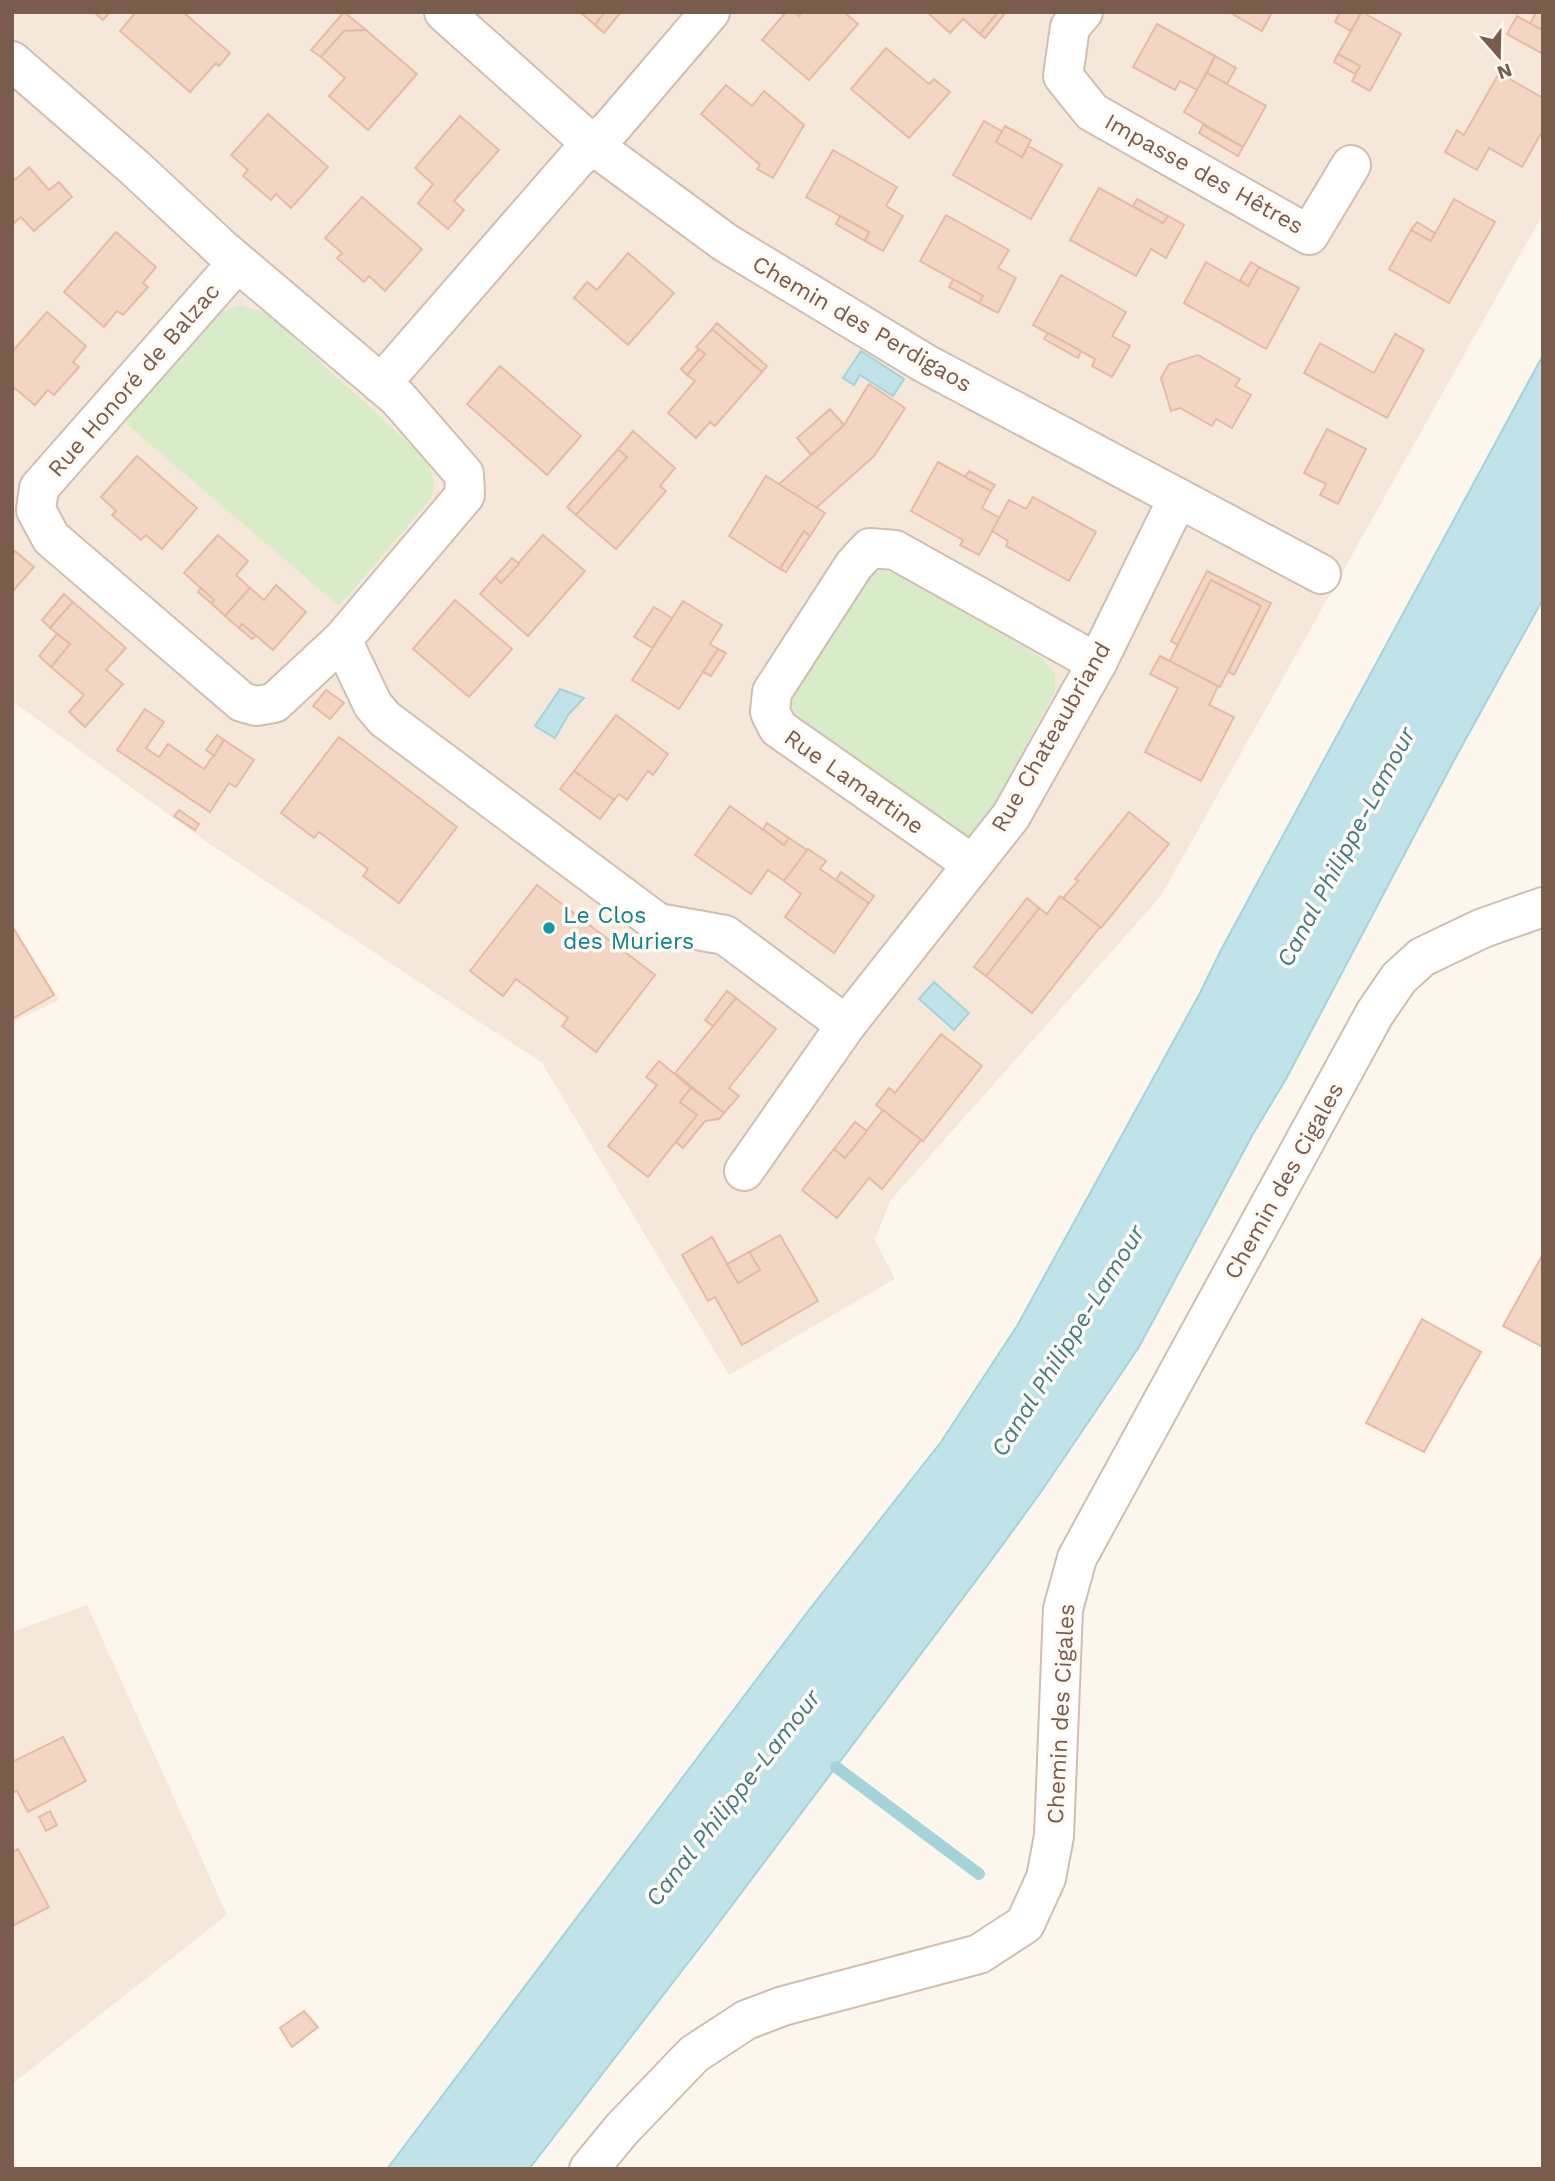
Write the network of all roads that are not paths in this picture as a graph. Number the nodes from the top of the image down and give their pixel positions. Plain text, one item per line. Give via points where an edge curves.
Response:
1 (444, 12) edge
2 (710, 12) edge
3 (1083, 12) edge
4 (12, 61) edge
5 (594, 146) junction
6 (1351, 165) dead end
7 (237, 262) junction
8 (380, 384) junction
9 (1178, 498) junction
10 (1321, 574) dead end
11 (342, 640) junction
12 (1097, 663) junction
13 (972, 864) junction
14 (1543, 907) edge
15 (846, 1025) junction
16 (744, 1171) dead end
17 (589, 2169) edge

1 - 5 street, Chemin des Perdigaos
2 - 5 street
3 - 6 street, Impasse des Hêtres via 1070,27 1063,76 1092,112 1309,235
4 - 7 street, Rue Honoré de Balzac
5 - 8 street via 576,160
5 - 9 street, Chemin des Perdigaos via 726,243 926,365
7 - 8 street, Rue Honoré de Balzac
7 - 11 street, Rue Honoré de Balzac via 39,488 36,510 51,537 242,702 256,706 274,703
8 - 11 street, Rue Honoré de Balzac via 398,398 464,474 465,495
9 - 10 street, Chemin des Perdigaos
9 - 12 street, Rue Chateaubriand
11 - 15 street via 373,705 385,719 658,923 725,935
12 - 13 street, Rue Chateaubriand via 1011,816
12 - 13 street, Rue Lamartine via 895,550 870,548 854,565 772,692 770,712 778,728
13 - 15 street, Rue Chateaubriand
14 - 17 street, Chemin des Cigales via 1483,928 1422,957 1399,978 1077,1558 1063,1609 1054,1836 1046,1878 1025,1924 979,1954 746,2020 694,2054
15 - 16 street, Rue Chateaubriand

